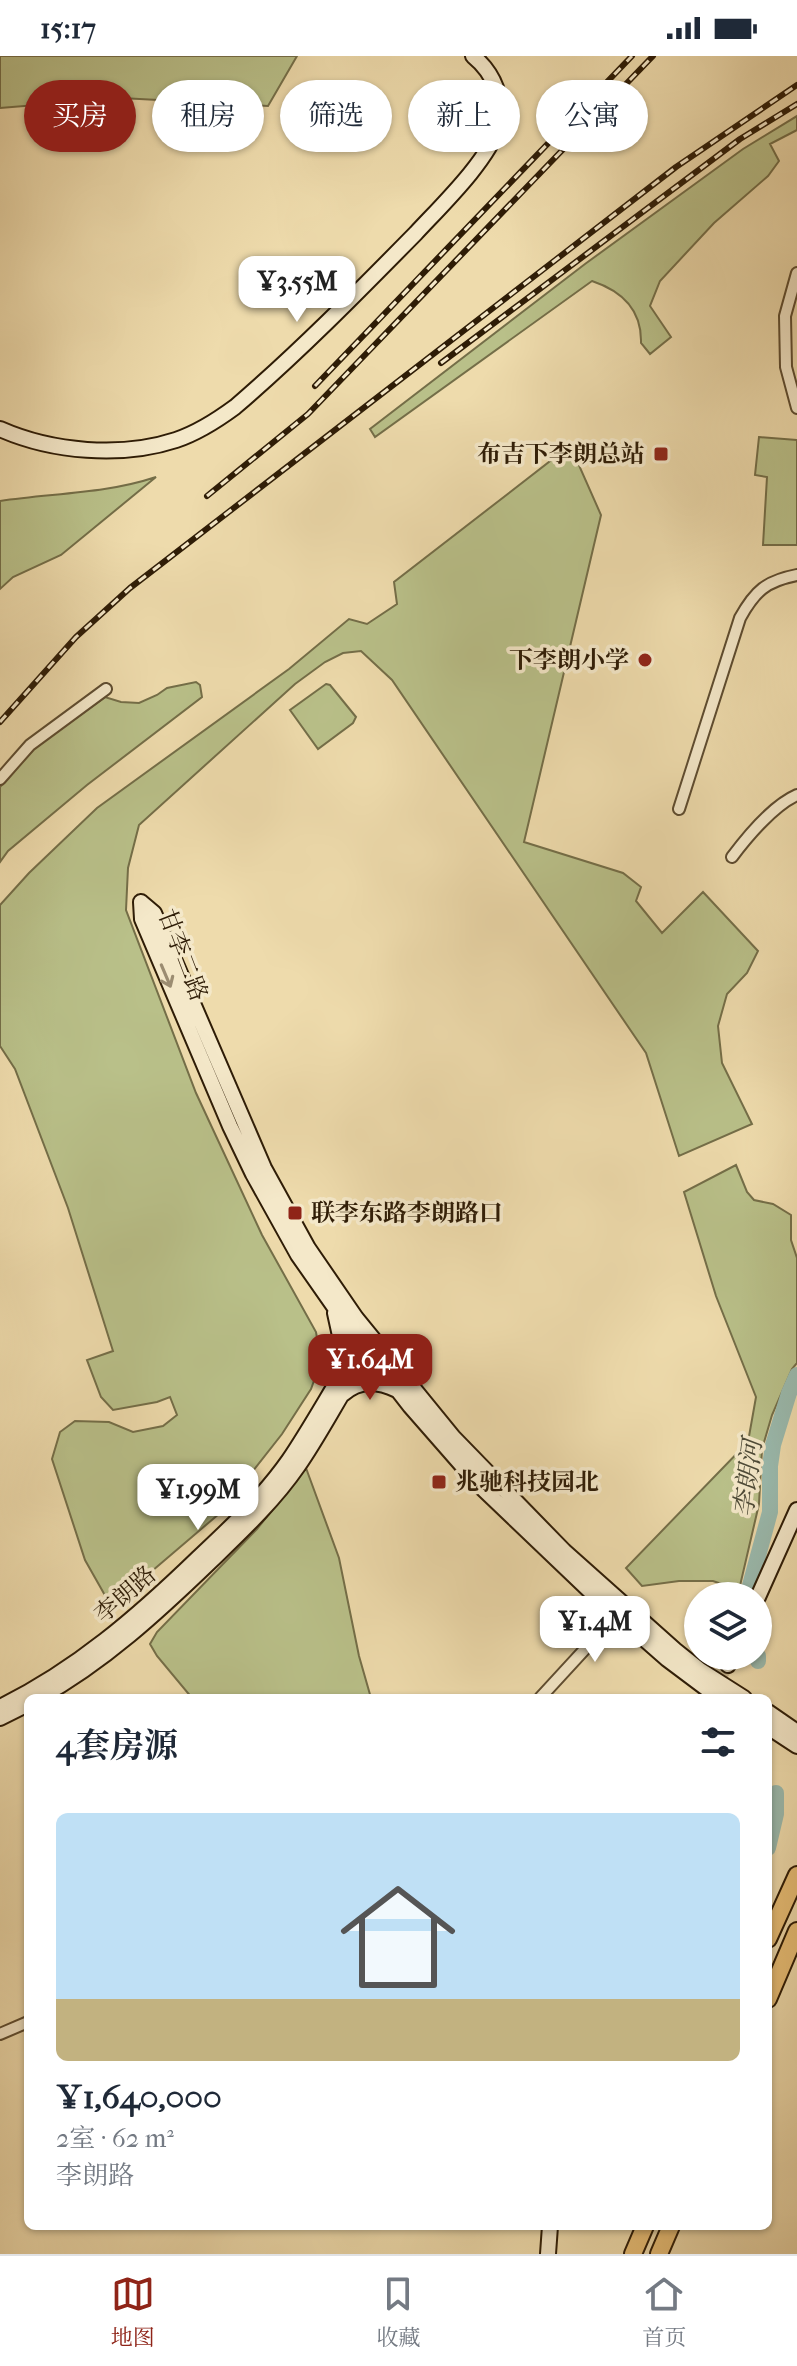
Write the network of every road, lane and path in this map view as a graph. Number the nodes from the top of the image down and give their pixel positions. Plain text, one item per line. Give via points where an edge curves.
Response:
1 (473, 56) edge
2 (797, 273) edge
3 (797, 408) edge
4 (0, 429) edge
5 (797, 575) edge
6 (106, 689) dead end
7 (0, 779) edge
8 (797, 795) edge
9 (679, 809) dead end
10 (732, 857) dead end
11 (328, 1298) junction
12 (369, 1343) junction
13 (339, 1378) junction
14 (398, 1391) junction
15 (339, 1397) junction
16 (797, 1510) edge
17 (765, 1582) edge
18 (620, 1610) junction
19 (24, 1694) edge
20 (24, 1694) edge
21 (45, 1694) edge
22 (544, 1694) edge
23 (714, 1694) edge
24 (738, 1694) edge
25 (24, 1706) edge
26 (0, 1707) edge
27 (772, 1715) edge
28 (0, 1718) edge
29 (772, 1730) edge
30 (797, 1732) edge
31 (797, 1746) edge
32 (797, 1875) edge
33 (772, 1930) edge
34 (797, 1931) edge
35 (772, 1990) edge
36 (24, 2024) edge
37 (0, 2034) edge
38 (550, 2230) edge
39 (643, 2230) edge
40 (669, 2230) edge
41 (548, 2254) edge
42 (633, 2254) edge
43 (659, 2254) edge

1 - 4 main road via 487,69 500,99 497,130 476,164 358,293 235,407 194,433 148,447 81,449
2 - 3 street via 785,316 786,367
5 - 9 street via 763,587 740,618
6 - 7 street via 30,745
8 - 10 street via 756,827
11 - 12 main road, 甘李二路
12 -> 11 main road, 甘李二路 via 288,1215 242,1122 154,913 141,902 142,919 230,1126 277,1220
11 - 13 main road via 342,1345
12 - 13 main road, 李朗路
12 - 14 main road, 甘李二路
12 - 15 main road, 李朗路
12 - 18 main road, 甘李二路
13 - 19 main road, 李朗路 via 290,1459 242,1517 135,1618
14 - 15 main road via 365,1383
14 - 18 main road, 甘李二路 via 480,1486 556,1560
15 - 21 main road, 李朗路 via 298,1465 249,1525 139,1628
16 - 17 main road
18 - 22 street
18 - 23 main road, 甘李二路 via 667,1659
18 - 24 main road, 甘李二路
20 - 26 main road, 李朗路
25 - 28 main road
27 - 30 main road
29 - 31 main road
32 - 33 main road
34 - 35 main road
36 - 37 street
38 - 41 main road
39 - 42 main road
40 - 43 main road

